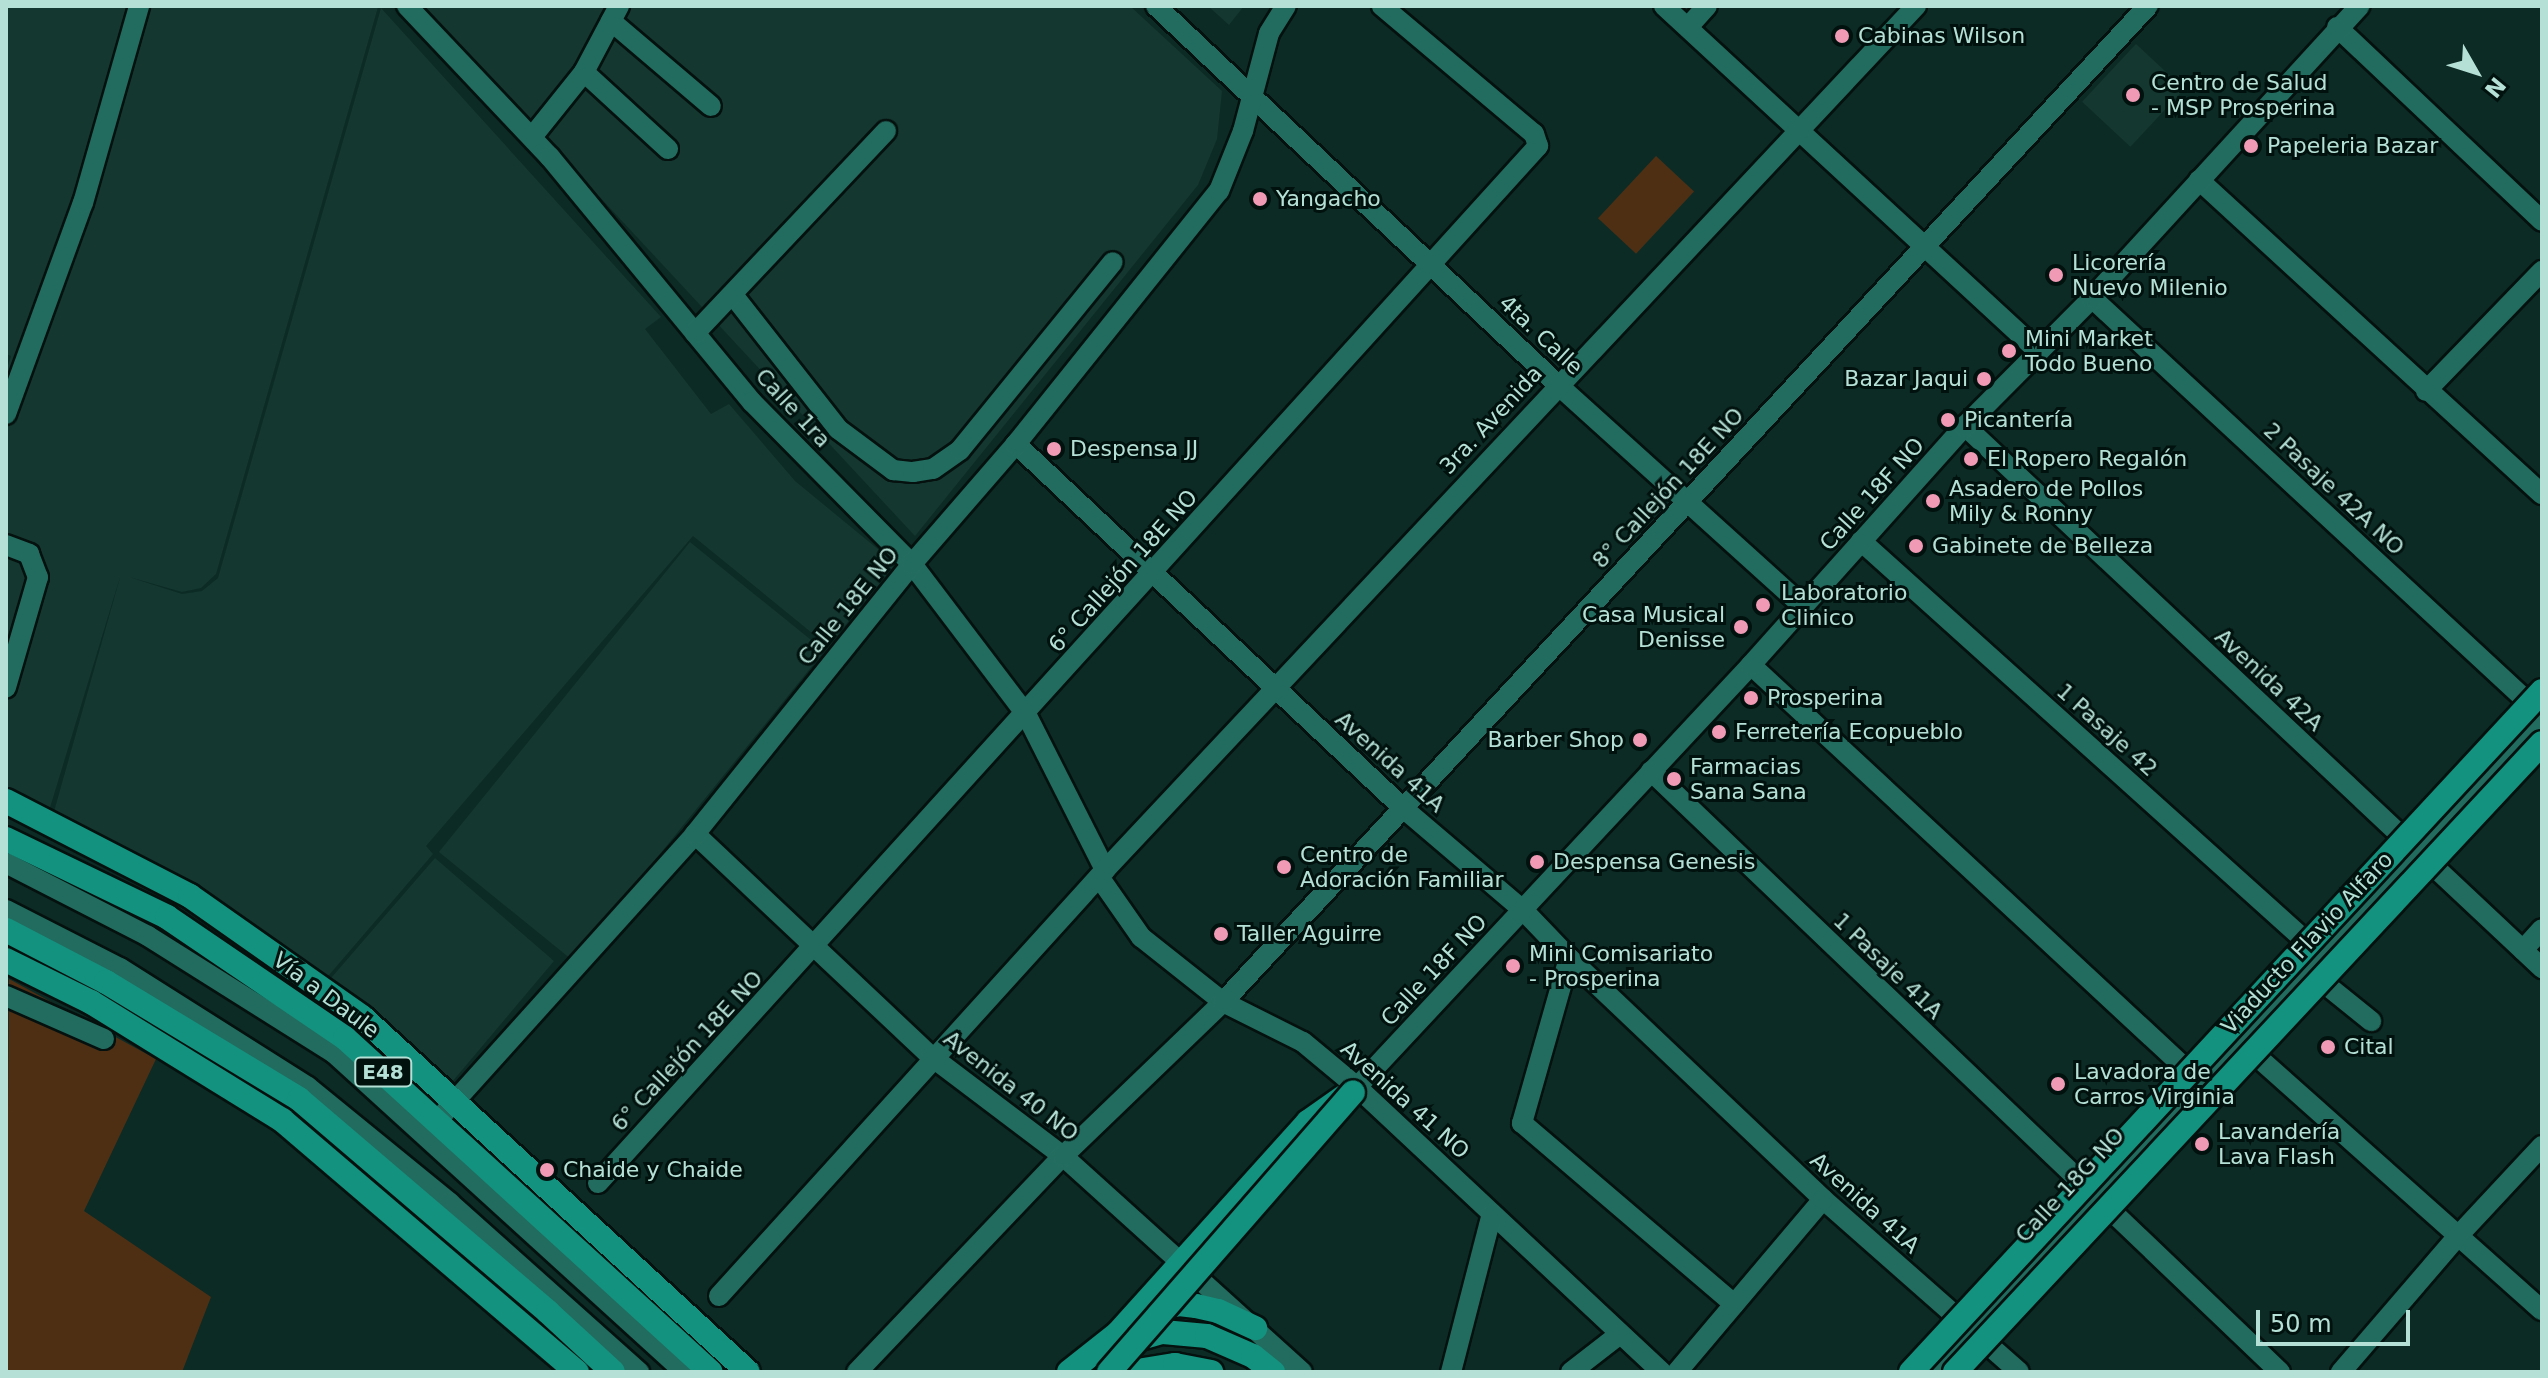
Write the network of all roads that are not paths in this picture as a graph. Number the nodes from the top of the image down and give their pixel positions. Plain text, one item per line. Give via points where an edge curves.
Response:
1 (139, 6) edge
2 (407, 6) edge
3 (1156, 6) edge
4 (1286, 6) edge
5 (1382, 6) edge
6 (1664, 6) edge
7 (1707, 6) edge
8 (1916, 6) edge
9 (2148, 6) edge
10 (2360, 6) edge
11 (615, 13) edge
12 (1688, 27) junction
13 (2337, 27) junction
14 (584, 72) junction
15 (1251, 93) junction
16 (711, 106) dead end
17 (1800, 129) junction
18 (886, 131) dead end
19 (532, 137) junction
20 (668, 149) dead end
21 (2199, 180) junction
22 (2542, 221) edge
23 (1926, 245) junction
24 (1113, 262) dead end
25 (1433, 265) junction
26 (2542, 271) edge
27 (733, 295) junction
28 (2092, 298) junction
29 (695, 333) junction
30 (2038, 351) junction
31 (1557, 384) junction
32 (2426, 391) junction
33 (6, 414) edge
34 (1965, 426) junction
35 (1016, 444) junction
36 (2542, 494) edge
37 (1689, 500) junction
38 (1861, 541) junction
39 (6, 545) edge
40 (912, 564) junction
41 (1152, 575) junction
42 (1803, 606) junction
43 (1751, 665) junction
44 (6, 687) edge
45 (1275, 689) junction
46 (2542, 691) edge
47 (1026, 714) junction
48 (2542, 716) edge
49 (2542, 743) edge
50 (1651, 771) junction
51 (6, 801) edge
52 (1403, 808) junction
53 (58, 825) junction
54 (695, 834) junction
55 (6, 839) edge
56 (2416, 852) junction
57 (6, 863) edge
58 (1104, 877) junction
59 (114, 889) junction
60 (6, 910) edge
61 (1523, 910) junction
62 (2542, 929) edge
63 (6, 930) edge
64 (815, 947) junction
65 (2523, 950) junction
66 (1569, 958) junction
67 (6, 960) edge
68 (2314, 961) junction
69 (2542, 968) edge
70 (6, 996) edge
71 (1223, 1002) junction
72 (2371, 1021) dead end
73 (104, 1039) dead end
74 (2238, 1039) junction
75 (932, 1057) junction
76 (2199, 1081) junction
77 (1355, 1090) junction
78 (444, 1112) junction
79 (2542, 1146) edge
80 (1063, 1156) junction
81 (598, 1183) dead end
82 (2092, 1195) junction
83 (1823, 1199) junction
84 (1492, 1214) junction
85 (2458, 1236) junction
86 (1183, 1263) junction
87 (719, 1296) dead end
88 (1734, 1304) junction
89 (2542, 1310) edge
90 (1255, 1328) junction
91 (1971, 1329) junction
92 (1118, 1333) junction
93 (1620, 1334) junction
94 (577, 1372) edge
95 (613, 1372) edge
96 (639, 1372) edge
97 (685, 1372) edge
98 (711, 1372) edge
99 (748, 1372) edge
100 (857, 1372) edge
101 (1070, 1372) edge
102 (1109, 1372) edge
103 (1131, 1372) edge
104 (1211, 1372) edge
105 (1273, 1372) edge
106 (1302, 1372) edge
107 (1451, 1372) edge
108 (1571, 1372) edge
109 (1662, 1372) edge
110 (1677, 1372) edge
111 (1911, 1372) edge
112 (1930, 1372) edge
113 (1955, 1372) edge
114 (2019, 1372) edge
115 (2280, 1372) edge
116 (2341, 1372) edge

1 - 33 street via 83,203
2 - 19 street, Calle 1ra
3 - 15 street, 4ta. Calle
4 - 15 street, Calle 18E NO via 1269,33
5 - 25 street, 6° Callejón 18E NO via 1538,140
6 - 12 street
7 - 12 street
8 - 17 street, 3ra. Avenida
9 - 23 street, 8° Callejón 18E NO
10 - 13 street, Calle 18F NO
11 - 14 street
11 - 16 street
12 - 17 street
13 - 21 street, Calle 18F NO
13 - 22 street
14 - 19 street
14 - 20 street
15 - 25 street, 4ta. Calle
15 - 35 street, Calle 18E NO via 1243,131 1219,191
17 - 23 street
17 - 31 street, 3ra. Avenida
18 - 27 street
19 - 29 street, Calle 1ra
21 - 28 street, Calle 18F NO
21 - 32 street
23 - 30 street
23 - 37 street, 8° Callejón 18E NO
24 - 27 street via 960,450 933,469 913,472 893,470 838,429
25 - 31 street, 4ta. Calle
25 - 41 street, 6° Callejón 18E NO
26 - 32 street
27 - 29 street
28 - 30 street, Calle 18F NO
28 - 48 street, 2 Pasaje 42A NO
29 - 40 street, Calle 1ra via 752,402
30 - 34 street, Calle 18F NO
31 - 37 street, 4ta. Calle
31 - 45 street, 3ra. Avenida
32 - 36 street
34 - 38 street, Calle 18F NO
34 - 56 street, Avenida 42A
35 - 40 street, Calle 18E NO
35 - 41 street, Avenida 41A
37 - 42 street, 4ta. Calle
37 - 52 street, 8° Callejón 18E NO
38 - 42 street, Calle 18F NO
38 - 68 street, 1 Pasaje 42
39 - 44 street via 29,554 38,577
40 - 47 street, Calle 1ra
40 - 54 street, Calle 18E NO
41 - 45 street, Avenida 41A
41 - 47 street, 6° Callejón 18E NO
42 - 43 street, Calle 18F NO
43 - 50 street, Calle 18F NO
43 - 76 street
45 - 52 street, Avenida 41A
45 - 58 street, 3ra. Avenida
46 - 111 main road, Viaducto Flavio Alfaro, bridge
47 - 58 street, Calle 1ra
47 - 64 street, 6° Callejón 18E NO
48 - 56 street, Calle 18G NO
49 - 113 main road, Viaducto Flavio Alfaro, bridge
50 - 61 street, Calle 18F NO
50 - 82 street, 1 Pasaje 41A
51 - 53 main road, Vía a Daule / E48
52 - 61 street, Avenida 41A
52 - 71 street, 8° Callejón 18E NO
53 - 59 main road
53 - 78 main road, Vía a Daule / E48 via 190,896 362,1017
54 - 64 street, Avenida 40 NO
54 - 78 street, Calle 18E NO
55 - 59 main road, Vía a Daule / E48
56 - 65 street, Avenida 42A
56 - 68 street, Calle 18G NO
57 - 97 street, Vía a Daule via 148,936 334,1053
58 - 71 street, Avenida 41 NO via 1141,937
58 - 75 street, 3ra. Avenida
59 - 78 main road, Vía a Daule / E48 via 167,917
60 - 96 street via 120,968 308,1087 450,1203
61 - 66 street, Avenida 41A
61 - 77 street, Calle 18F NO
62 - 65 street
63 - 95 main road via 106,982 299,1099
64 - 75 street, Avenida 40 NO
64 - 81 street, 6° Callejón 18E NO
65 - 69 street, Avenida 42A
66 - 83 street, Avenida 41A
66 - 88 street via 1522,1123
67 - 94 main road via 91,1002 282,1120
68 - 72 street, 1 Pasaje 42
68 - 74 street, Calle 18G NO
70 - 73 street
71 - 77 street, Avenida 41 NO via 1303,1042
71 - 80 street, 8° Callejón 18E NO
74 - 76 street, Calle 18G NO
74 - 85 street
75 - 80 street, Avenida 40 NO
75 - 87 street, 3ra. Avenida
76 - 82 street, Calle 18G NO
77 - 84 street, Avenida 41 NO
77 - 86 main road via 1308,1122
77 - 102 main road, bridge
78 - 98 main road, Vía a Daule / E48
78 - 99 main road, Vía a Daule / E48
79 - 85 street
80 - 86 street, Avenida 40 NO
80 - 100 street, 8° Callejón 18E NO
82 - 91 street, Calle 18G NO
82 - 115 street, 1 Pasaje 41A
83 - 88 street
83 - 91 street, Avenida 41A
84 - 93 street, Avenida 41 NO
84 - 107 street
85 - 89 street
85 - 116 street
86 - 90 street, Avenida 40 NO
86 - 92 main road
88 - 110 street
90 - 92 main road via 1218,1311 1179,1304 1160,1307
90 - 106 street, Avenida 40 NO
91 - 112 street, Calle 18G NO
91 - 114 street, Avenida 41A
92 - 101 main road
93 - 108 street
93 - 109 street, Avenida 41 NO
101 - 105 main road via 1134,1339 1163,1332 1207,1336 1253,1356
103 - 104 main road via 1175,1365

